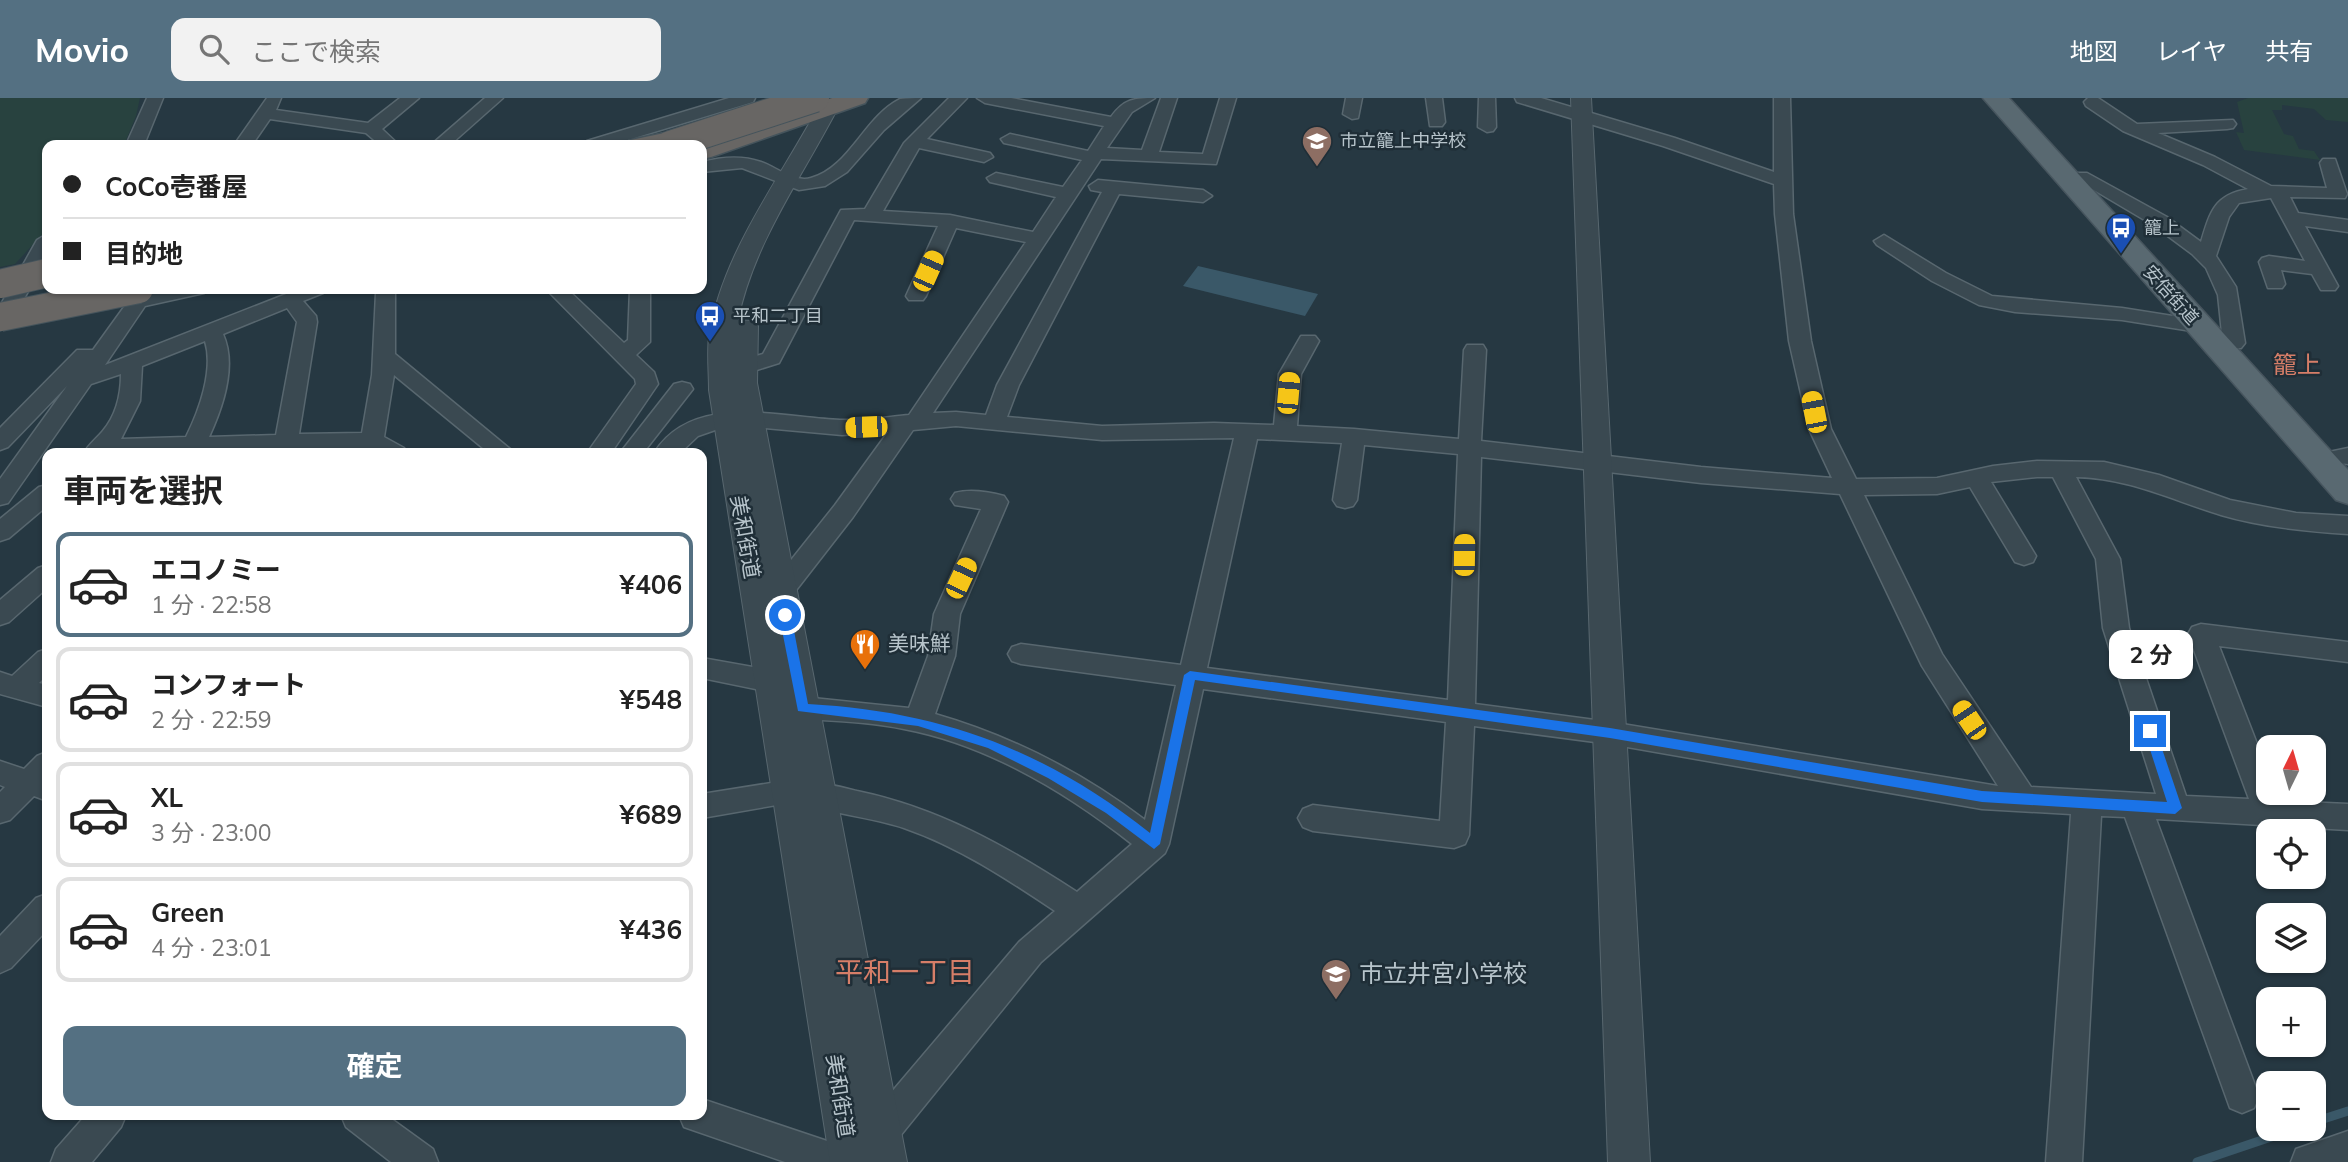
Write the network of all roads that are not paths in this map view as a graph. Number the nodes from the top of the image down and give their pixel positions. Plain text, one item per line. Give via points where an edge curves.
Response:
1 (155, 98) edge
2 (275, 98) edge
3 (411, 98) edge
4 (495, 98) edge
5 (690, 98) edge
6 (747, 98) edge
7 (913, 98) edge
8 (959, 98) edge
9 (985, 98) edge
10 (1147, 98) edge
11 (1169, 98) edge
12 (1228, 98) edge
13 (1434, 98) edge
14 (1487, 98) edge
15 (1523, 98) edge
16 (1782, 98) edge
17 (1994, 98) edge
18 (2009, 98) edge
19 (836, 100) edge
20 (2092, 102) dead end
21 (1040, 103) edge
22 (1582, 107) edge
23 (2159, 111) dead end
24 (265, 113) junction
25 (701, 113) junction
26 (2111, 114) junction
27 (1436, 122) dead end
28 (1115, 123) junction
29 (2227, 124) dead end
30 (1487, 127) dead end
31 (371, 128) junction
32 (2134, 129) junction
33 (757, 133) junction
34 (1010, 139) dead end
35 (137, 140) edge
36 (246, 140) edge
37 (384, 140) edge
38 (446, 140) edge
39 (610, 140) edge
40 (667, 140) edge
41 (688, 140) edge
42 (915, 142) junction
43 (707, 147) edge
44 (707, 148) edge
45 (1095, 155) junction
46 (1149, 155) junction
47 (984, 157) dead end
48 (2329, 163) dead end
49 (707, 166) edge
50 (797, 174) junction
51 (996, 177) dead end
52 (2081, 177) junction
53 (1783, 181) junction
54 (1113, 188) junction
55 (1072, 189) junction
56 (2274, 193) junction
57 (1203, 196) dead end
58 (871, 215) junction
59 (2292, 218) junction
60 (950, 221) junction
61 (2348, 226) edge
62 (1038, 239) junction
63 (1884, 241) dead end
64 (42, 249) edge
65 (2206, 257) junction
66 (42, 275) edge
67 (0, 284) edge
68 (2275, 284) dead end
69 (42, 285) edge
70 (0, 294) edge
71 (60, 294) edge
72 (303, 294) edge
73 (386, 294) edge
74 (561, 294) edge
75 (640, 294) edge
76 (140, 296) edge
77 (916, 296) dead end
78 (290, 299) junction
79 (0, 306) edge
80 (0, 317) edge
81 (0, 324) edge
82 (2198, 326) junction
83 (211, 331) junction
84 (1308, 341) dead end
85 (2234, 343) junction
86 (1475, 350) dead end
87 (624, 354) junction
88 (385, 357) junction
89 (131, 363) junction
90 (744, 367) junction
91 (86, 378) junction
92 (682, 389) dead end
93 (739, 421) junction
94 (912, 422) junction
95 (995, 422) junction
96 (1247, 431) junction
97 (1285, 433) junction
98 (1354, 436) junction
99 (0, 442) edge
100 (277, 446) edge
101 (477, 446) edge
102 (368, 447) edge
103 (1471, 447) junction
104 (100, 448) edge
105 (191, 448) edge
106 (220, 448) edge
107 (602, 448) edge
108 (635, 448) edge
109 (671, 448) edge
110 (1598, 461) junction
111 (2344, 461) edge
112 (2060, 469) junction
113 (1977, 479) junction
114 (1848, 486) junction
115 (2348, 492) edge
116 (0, 497) edge
117 (42, 497) edge
118 (962, 499) dead end
119 (1345, 500) dead end
120 (2348, 525) edge
121 (0, 532) edge
122 (2024, 556) dead end
123 (42, 578) edge
124 (780, 591) junction
125 (0, 615) edge
126 (2348, 652) edge
127 (1021, 654) dead end
128 (42, 662) edge
129 (707, 672) edge
130 (1190, 675) junction
131 (770, 681) junction
132 (8, 685) edge
133 (42, 695) edge
134 (803, 708) junction
135 (1461, 712) junction
136 (918, 721) junction
137 (1610, 733) junction
138 (0, 773) edge
139 (41, 778) edge
140 (805, 794) junction
141 (2022, 799) junction
142 (2087, 802) junction
143 (707, 805) edge
144 (2136, 806) junction
145 (2175, 808) junction
146 (0, 811) edge
147 (2269, 812) junction
148 (2348, 817) edge
149 (1313, 818) dead end
150 (1154, 844) junction
151 (1078, 909) junction
152 (42, 913) edge
153 (0, 958) edge
154 (2242, 1096) dead end
155 (707, 1119) edge
156 (105, 1120) edge
157 (365, 1120) edge
158 (880, 1131) junction
159 (2348, 1149) edge
160 (69, 1162) edge
161 (420, 1162) edge
162 (838, 1162) edge
163 (854, 1162) edge
164 (886, 1162) edge
165 (1629, 1162) edge
166 (2064, 1162) edge
167 (2309, 1162) edge

1 - 35 street
2 - 24 street
3 - 31 street
4 - 38 street
5 - 25 street
6 - 25 street
7 - 50 street via 882,122 828,177
8 - 42 street
9 - 21 street
10 - 28 street via 1126,108
11 - 46 street
12 - 46 street via 1210,160
13 - 27 street
14 - 30 street
15 - 22 street
16 - 53 street
17 - 82 main road, 安倍街道
18 - 52 main road, 安倍街道
19 - 33 highway
19 - 40 highway via 742,126
19 - 41 highway, bridge
19 - 43 highway
19 - 50 street, 美和街道 via 832,135
20 - 26 street
21 - 28 street
22 - 53 street
22 - 110 street
23 - 26 street
24 - 31 street
24 - 36 street
25 - 39 street
26 - 32 street
28 - 45 street
29 - 32 street
31 - 37 street
32 - 56 street
33 - 44 highway
33 - 50 street via 780,132 799,138
34 - 45 street
42 - 47 street
42 - 58 street
45 - 46 street
45 - 55 street
48 - 56 street via 2338,194
49 - 50 street via 742,163
50 - 90 street, 美和街道 via 748,307
50 - 93 street, 美和街道 via 741,274 729,307 722,337 722,390
51 - 55 street
52 - 65 street via 2115,194
52 - 85 main road, 安倍街道
53 - 114 street via 1799,328 1814,412
54 - 55 street
54 - 57 street
54 - 95 street via 1008,385
55 - 62 street
56 - 59 street
56 - 65 street via 2234,197 2226,203
58 - 60 street
58 - 90 street via 848,214 771,358
59 - 61 street
59 - 68 street via 2323,278 2269,262
60 - 62 street
60 - 77 street
62 - 94 street
63 - 82 street via 1986,301
64 - 81 street
65 - 85 street via 2222,279
66 - 67 highway, bridge
69 - 70 highway
71 - 79 highway
72 - 78 street
73 - 88 street
74 - 87 street
75 - 87 street via 639,342
76 - 80 highway, bridge
76 - 91 street
76 - 99 street
78 - 83 street
78 - 100 street via 307,322
82 - 115 main road, 安倍街道
83 - 89 street
83 - 105 street via 218,359 206,417
84 - 97 street via 1290,374
85 - 111 main road, 安倍街道
86 - 103 street
87 - 107 street via 647,384
88 - 101 street
88 - 102 street
89 - 91 street
89 - 104 street via 130,405
90 - 93 street, 美和街道
91 - 116 street
92 - 108 street
93 - 94 street via 842,428
93 - 109 street via 690,430
93 - 124 street, 美和街道
93 - 131 street, 美和街道
94 - 95 street
94 - 124 street
95 - 96 street via 1102,433
96 - 97 street
96 - 130 street
97 - 98 street
98 - 103 street
98 - 119 street
100 - 102 street
100 - 106 street
103 - 110 street
103 - 135 street
110 - 114 street via 1701,475
110 - 137 street
112 - 113 street
112 - 120 street via 2125,473 2226,508 2295,522
112 - 145 street via 2108,559 2116,628
113 - 114 street via 1937,486
113 - 122 street
114 - 141 street via 1943,680
117 - 121 street
118 - 136 street via 996,502 947,614 942,660
123 - 125 street
124 - 134 street, 美和街道
126 - 147 street via 2201,634
127 - 130 street
128 - 132 street
129 - 131 street
130 - 135 street
130 - 150 street
131 - 140 street, 美和街道
132 - 133 street
134 - 136 street
134 - 140 street, 美和街道
135 - 137 street
135 - 149 street via 1454,835
136 - 150 street via 992,744 1052,774 1111,809
137 - 141 street via 1912,786
137 - 165 street
138 - 139 street
139 - 146 street
140 - 143 street
140 - 151 street via 858,803 956,836
140 - 158 street, 美和街道
140 - 163 street, 美和街道
141 - 142 street
142 - 144 street
142 - 166 street
144 - 145 street
144 - 154 street
145 - 147 street
147 - 148 street
150 - 151 street
151 - 158 street via 1030,952
152 - 153 street
155 - 162 street
156 - 160 street
157 - 161 street
158 - 163 street
158 - 164 street, 美和街道
159 - 167 street

